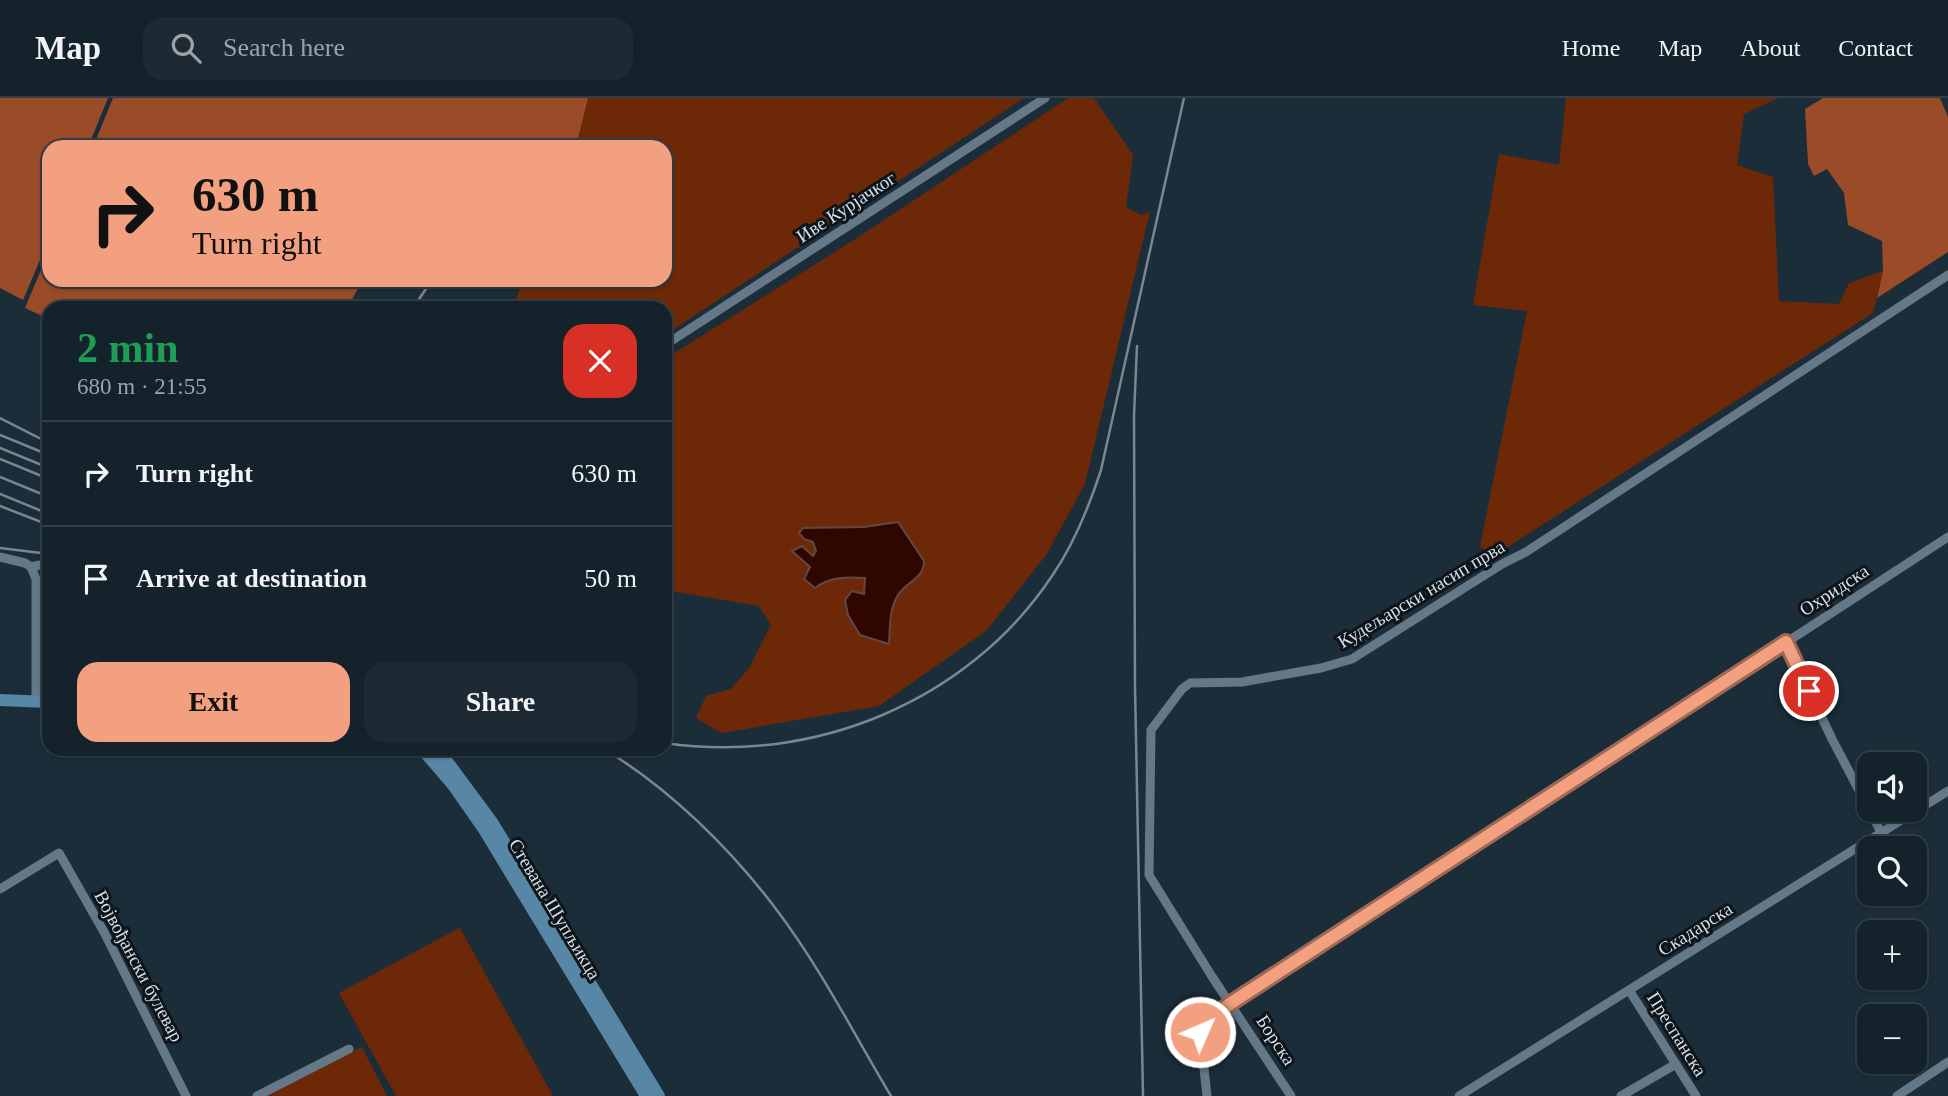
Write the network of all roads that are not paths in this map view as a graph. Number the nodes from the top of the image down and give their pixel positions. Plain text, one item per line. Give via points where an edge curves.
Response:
1 (1045, 98) edge
2 (1948, 275) edge
3 (672, 340) edge
4 (1948, 537) edge
5 (0, 557) edge
6 (42, 563) edge
7 (32, 567) junction
8 (1786, 642) junction
9 (42, 684) edge
10 (0, 700) edge
11 (42, 702) edge
12 (428, 756) edge
13 (443, 756) edge
14 (1948, 791) edge
15 (1882, 834) junction
16 (0, 889) edge
17 (1629, 990) junction
18 (1231, 1003) junction
19 (349, 1049) dead end
20 (1948, 1062) edge
21 (1676, 1064) junction
22 (186, 1096) edge
23 (257, 1096) edge
24 (646, 1096) edge
25 (659, 1096) edge
26 (1207, 1096) edge
27 (1291, 1096) edge
28 (1460, 1096) edge
29 (1620, 1096) edge
30 (1696, 1096) edge
31 (1897, 1096) edge

1 - 3 street, Иве Курјачког
2 - 18 street, Кудељарски насип прва via 1526,552 1352,659 1242,682 1190,683 1182,689 1151,730 1149,875
4 - 8 street, Охридска
5 - 7 street
6 - 7 street
7 - 9 street
8 - 15 street
8 - 18 street, Охридска
10 - 11 main road
12 - 24 main road, Стевана Шупљикца via 476,817
13 - 25 main road, Стевана Шупљикца via 492,822
14 - 15 street, Скадарска
15 - 17 street, Скадарска
16 - 22 street, Војвођански булевар via 59,853
17 - 21 street, Преспанска
17 - 28 street, Скадарска
18 - 26 street, Охридска via 1201,1026
18 - 27 street, Борска
19 - 23 street
20 - 31 street
21 - 29 street
21 - 30 street, Преспанска

